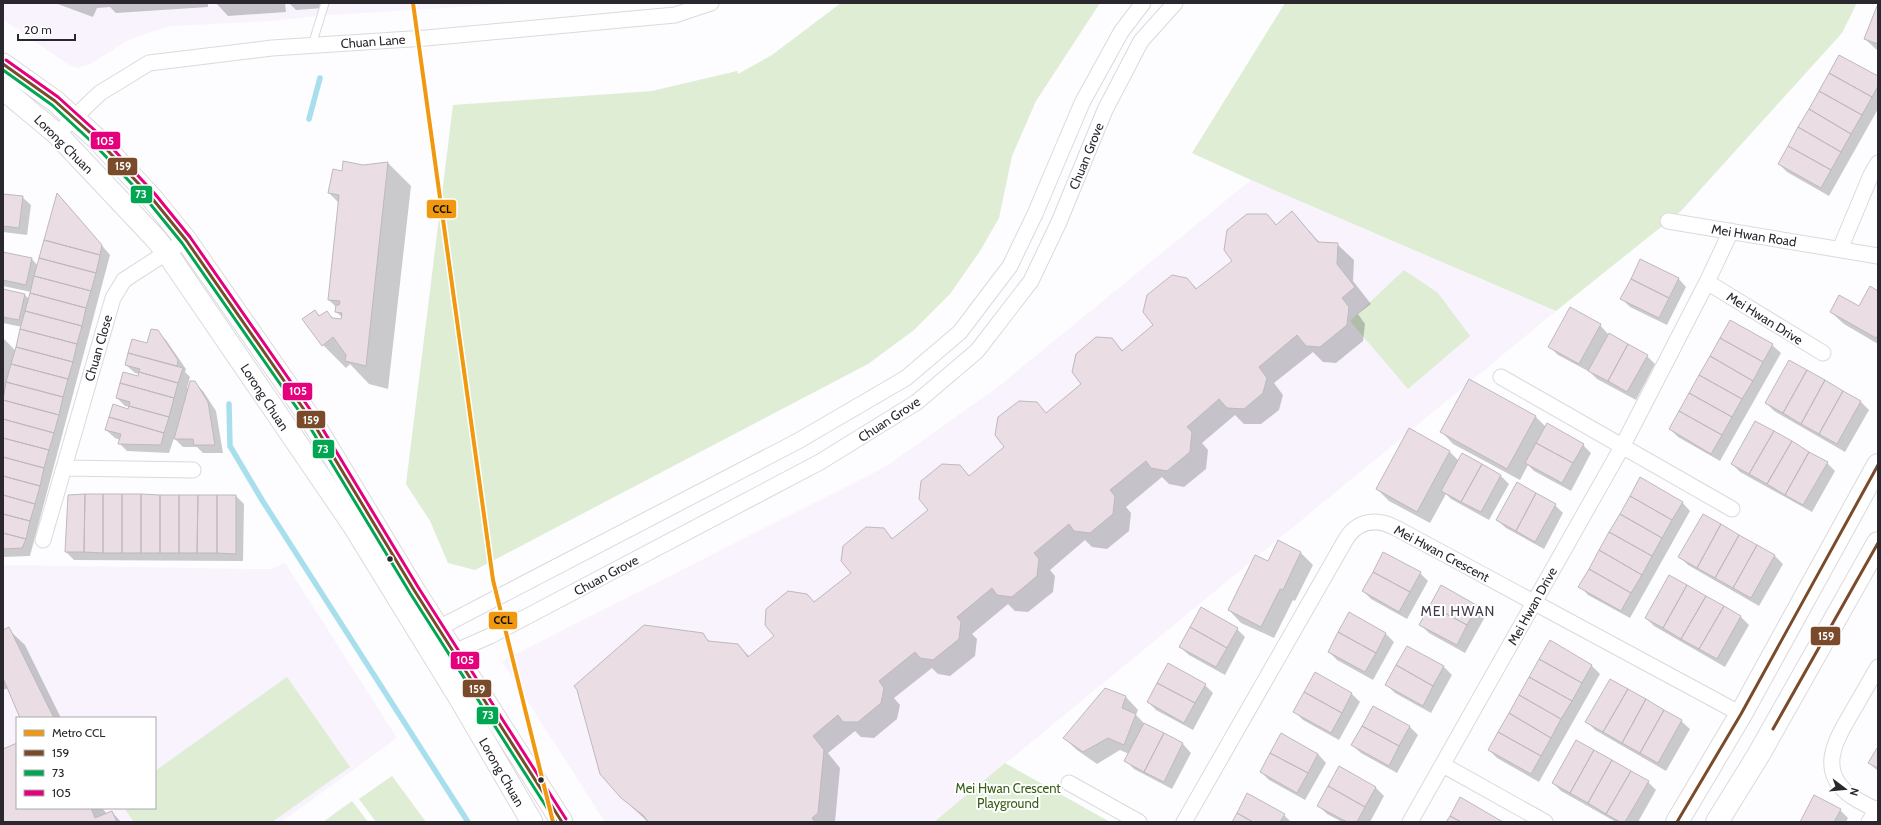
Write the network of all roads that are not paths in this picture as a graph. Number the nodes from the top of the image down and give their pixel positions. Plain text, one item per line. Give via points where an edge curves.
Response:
1 (325, 3) edge
2 (711, 3) edge
3 (1143, 3) edge
4 (1175, 3) edge
5 (312, 45) junction
6 (3, 64) edge
7 (3, 88) edge
8 (74, 118) junction
9 (57, 134) junction
10 (1878, 163) edge
11 (1668, 221) dead end
12 (1731, 231) junction
13 (186, 240) junction
14 (1840, 248) junction
15 (167, 253) junction
16 (1878, 256) edge
17 (1707, 282) junction
18 (1823, 353) dead end
19 (1501, 377) dead end
20 (285, 406) junction
21 (1622, 447) junction
22 (1878, 465) edge
23 (64, 468) junction
24 (193, 470) dead end
25 (1732, 509) dead end
26 (43, 540) dead end
27 (1878, 543) edge
28 (1534, 603) junction
29 (430, 633) junction
30 (453, 652) junction
31 (435, 661) junction
32 (1878, 666) edge
33 (1741, 714) junction
34 (1443, 765) junction
35 (1069, 783) dead end
36 (1874, 814) edge
37 (532, 822) edge
38 (562, 822) edge
39 (1139, 822) edge
40 (1184, 822) edge
41 (1410, 822) edge
42 (1544, 822) edge
43 (1677, 822) edge
44 (1717, 822) edge

1 - 5 lane
2 - 5 street, Chuan Lane via 674,15 426,38
3 - 29 street, Chuan Grove via 1121,32 1082,103 1010,266 960,332 906,378 798,441
4 - 30 street, Chuan Grove via 1141,41 1105,110 1059,222 1031,281 977,351 917,402 820,462 490,636
5 - 8 street, Chuan Lane via 149,62 100,93
6 - 8 main road, Lorong Chuan via 55,101
7 - 9 main road, Lorong Chuan
8 - 9 street, Chuan Lane
8 - 13 main road, Lorong Chuan via 127,170
9 - 15 main road, Lorong Chuan
10 - 14 street
11 - 12 street, Mei Hwan Road
12 - 14 street, Mei Hwan Road
12 - 17 street, Mei Hwan Drive
13 - 15 street, Chuan Close
13 - 20 main road, Lorong Chuan
14 - 16 street, Mei Hwan Road
15 - 20 main road, Lorong Chuan
15 - 23 street, Chuan Close via 124,280 113,298
17 - 18 street, Mei Hwan Drive
17 - 21 street, Mei Hwan Drive
19 - 21 street
20 - 29 main road, Lorong Chuan via 353,525
21 - 25 street
21 - 28 street, Mei Hwan Drive
22 - 33 main road
23 - 24 street
23 - 26 street, Chuan Close
27 - 44 main road via 1759,754
28 - 33 street, Mei Hwan Crescent
28 - 34 street, Mei Hwan Drive
28 - 40 street, Mei Hwan Crescent via 1390,525 1368,522 1357,526 1346,539
29 - 30 main road, Lorong Chuan
29 - 31 main road, Lorong Chuan
30 - 31 street, Chuan Grove
30 - 38 main road, Lorong Chuan
31 - 37 main road, Lorong Chuan
32 - 36 street via 1839,734 1831,759 1832,771 1840,786
33 - 43 main road
34 - 41 street, Mei Hwan Drive
34 - 42 street
35 - 39 street

